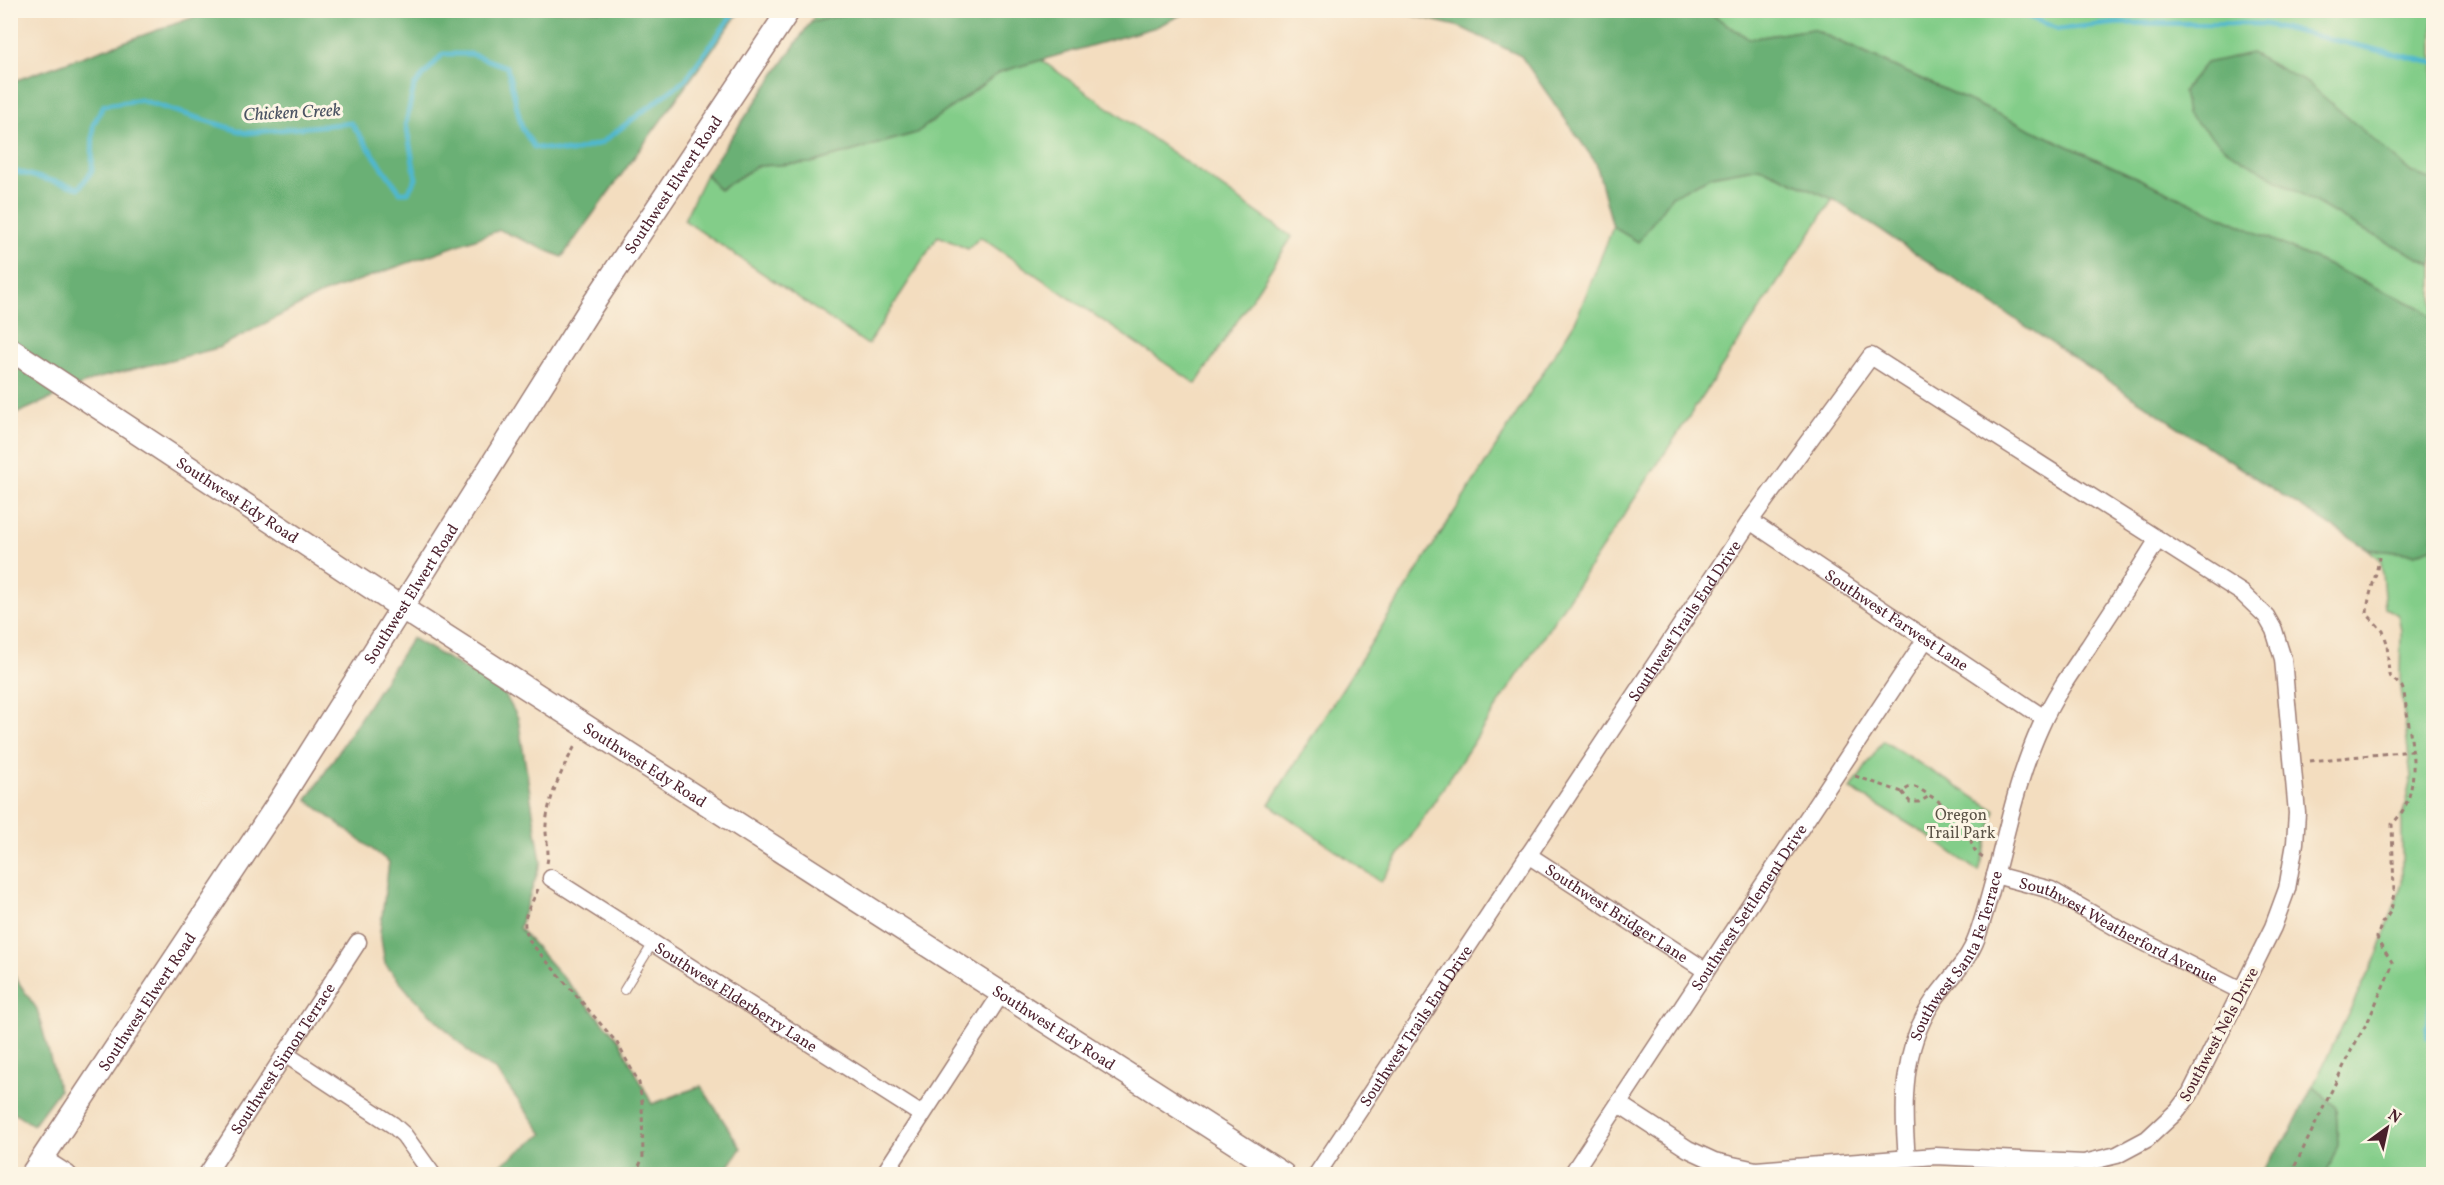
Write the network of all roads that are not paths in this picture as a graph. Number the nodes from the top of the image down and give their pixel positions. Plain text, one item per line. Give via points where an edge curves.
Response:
1 (789, 10) edge
2 (10, 349) edge
3 (1750, 521) junction
4 (2158, 539) junction
5 (402, 608) junction
6 (1925, 640) junction
7 (2044, 718) junction
8 (1528, 855) junction
9 (1997, 869) junction
10 (546, 876) road end
11 (358, 942) dead end
12 (653, 944) junction
13 (1705, 970) junction
14 (624, 990) dead end
15 (2241, 992) junction
16 (1001, 994) junction
17 (285, 1054) junction
18 (1619, 1104) junction
19 (922, 1115) junction
20 (1907, 1158) junction
21 (37, 1166) edge
22 (68, 1174) edge
23 (207, 1174) edge
24 (432, 1174) edge
25 (884, 1174) edge
26 (1283, 1174) edge
27 (1317, 1174) edge
28 (1572, 1174) edge

1 - 5 main road, Southwest Elwert Road via 591,307
2 - 5 main road, Southwest Edy Road
3 - 4 street, Southwest Trails End Drive via 1871,356
3 - 6 street, Southwest Farwest Lane
3 - 8 street, Southwest Trails End Drive
4 - 7 street, Southwest Santa Fe Terrace
4 - 15 street, Southwest Nels Drive via 2242,593 2266,616 2283,659 2297,813 2287,889
5 - 16 main road, Southwest Edy Road
5 - 21 main road, Southwest Elwert Road via 281,799
6 - 7 street, Southwest Farwest Lane
6 - 13 street, Southwest Settlement Drive
7 - 9 street, Southwest Santa Fe Terrace via 2022,776
8 - 13 street, Southwest Bridger Lane
8 - 27 street, Southwest Trails End Drive
9 - 15 street, Southwest Weatherford Avenue via 2051,890
9 - 20 street, Southwest Santa Fe Terrace via 1971,951 1935,999 1915,1036 1905,1076
10 - 12 street, Southwest Elderberry Lane
11 - 17 street, Southwest Simon Terrace
12 - 14 lane
12 - 19 street, Southwest Elderberry Lane
13 - 18 street, Southwest Settlement Drive
15 - 20 street, Southwest Nels Drive via 2190,1094 2155,1132 2123,1152 2084,1163 1986,1157
16 - 19 street
16 - 26 main road, Southwest Edy Road
17 - 23 street, Southwest Simon Terrace
17 - 24 street via 393,1125
18 - 20 street, Southwest Nels Drive via 1688,1149 1714,1161 1756,1170
18 - 28 street, Southwest Settlement Drive
19 - 25 street
21 - 22 street

